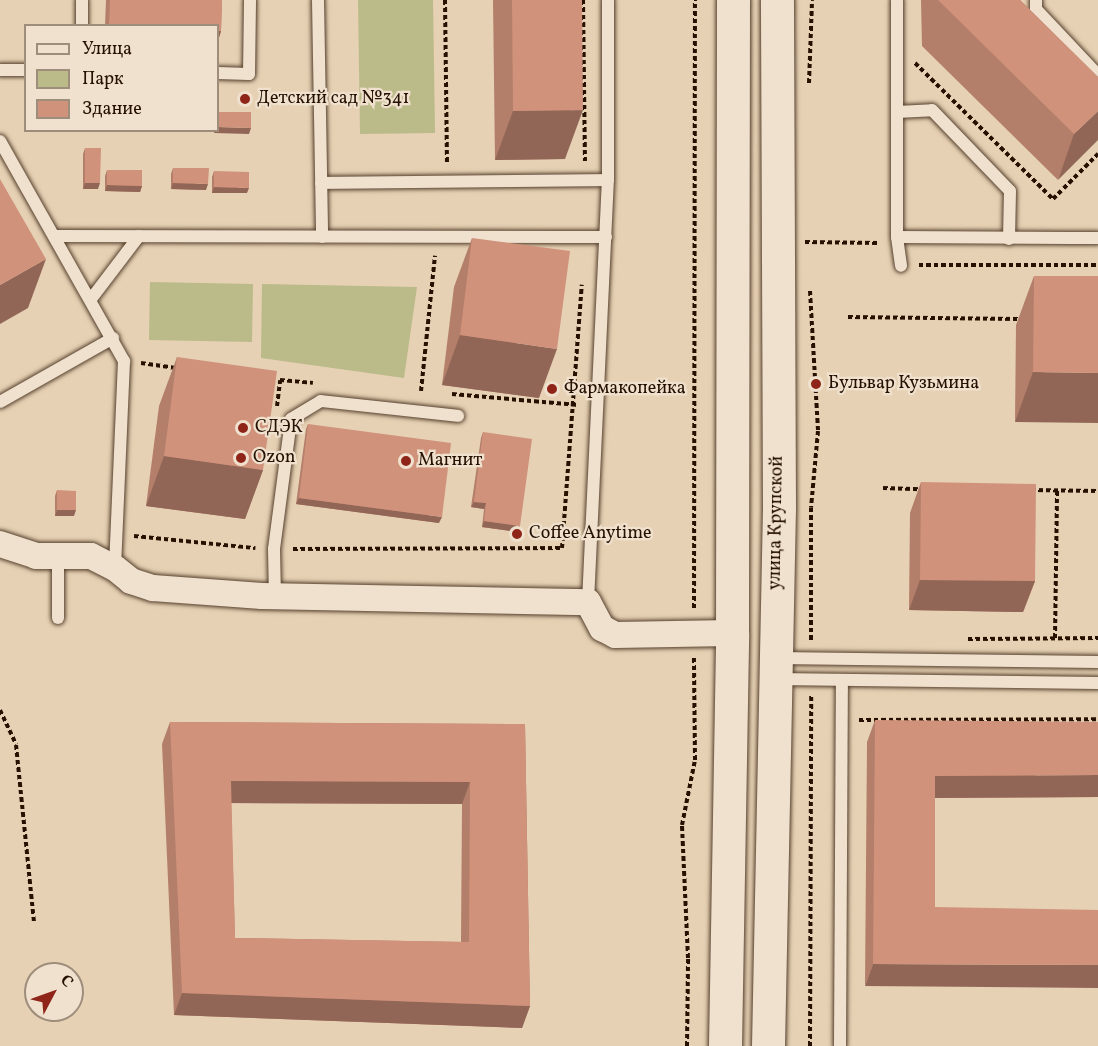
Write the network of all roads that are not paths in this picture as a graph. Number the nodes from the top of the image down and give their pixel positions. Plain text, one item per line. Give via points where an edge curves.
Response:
1 (82, 0) edge
2 (250, 0) edge
3 (318, 0) edge
4 (608, 0) edge
5 (734, 0) edge
6 (777, 0) edge
7 (897, 0) edge
8 (1036, 0) edge
9 (82, 24) edge
10 (0, 69) edge
11 (24, 70) edge
12 (219, 73) edge
13 (1098, 75) edge
14 (897, 112) junction
15 (0, 141) edge
16 (608, 180) junction
17 (321, 183) junction
18 (55, 236) junction
19 (139, 236) junction
20 (322, 237) junction
21 (606, 237) junction
22 (897, 237) junction
23 (1098, 238) edge
24 (1009, 239) junction
25 (901, 266) road end
26 (91, 299) junction
27 (113, 338) junction
28 (0, 402) edge
29 (458, 416) dead end
30 (0, 544) edge
31 (58, 557) junction
32 (116, 568) junction
33 (275, 597) junction
34 (588, 602) junction
35 (58, 618) dead end
36 (732, 633) junction
37 (1098, 662) edge
38 (774, 669) junction
39 (842, 680) junction
40 (1098, 683) edge
41 (725, 1046) edge
42 (768, 1046) edge
43 (840, 1046) edge

1 - 9 lane
2 - 12 lane via 249,74
3 - 17 lane
4 - 16 lane
5 - 36 main road
6 - 38 main road, улица Крупской via 778,508
7 - 14 lane
8 - 13 lane via 1036,9
10 - 11 lane
14 - 22 lane
14 - 24 lane via 932,111 1010,191
15 - 18 lane
16 - 17 lane
16 - 21 lane
17 - 20 lane
18 - 19 lane
18 - 26 lane
19 - 20 lane
19 - 26 lane
20 - 21 lane
21 - 34 lane
22 - 24 lane
22 - 25 lane
23 - 24 lane
26 - 27 lane
27 - 28 lane
27 - 32 lane via 124,361
29 - 33 lane via 321,401 291,419 274,549
30 - 31 street via 36,556
31 - 32 street via 91,556
31 - 35 lane
32 - 33 street via 131,581 153,588
33 - 34 street
34 - 36 street via 603,628 615,635
36 - 41 main road
37 - 38 lane via 811,658
38 - 39 lane via 811,680
38 - 42 main road, улица Крупской
39 - 40 lane
39 - 43 lane

